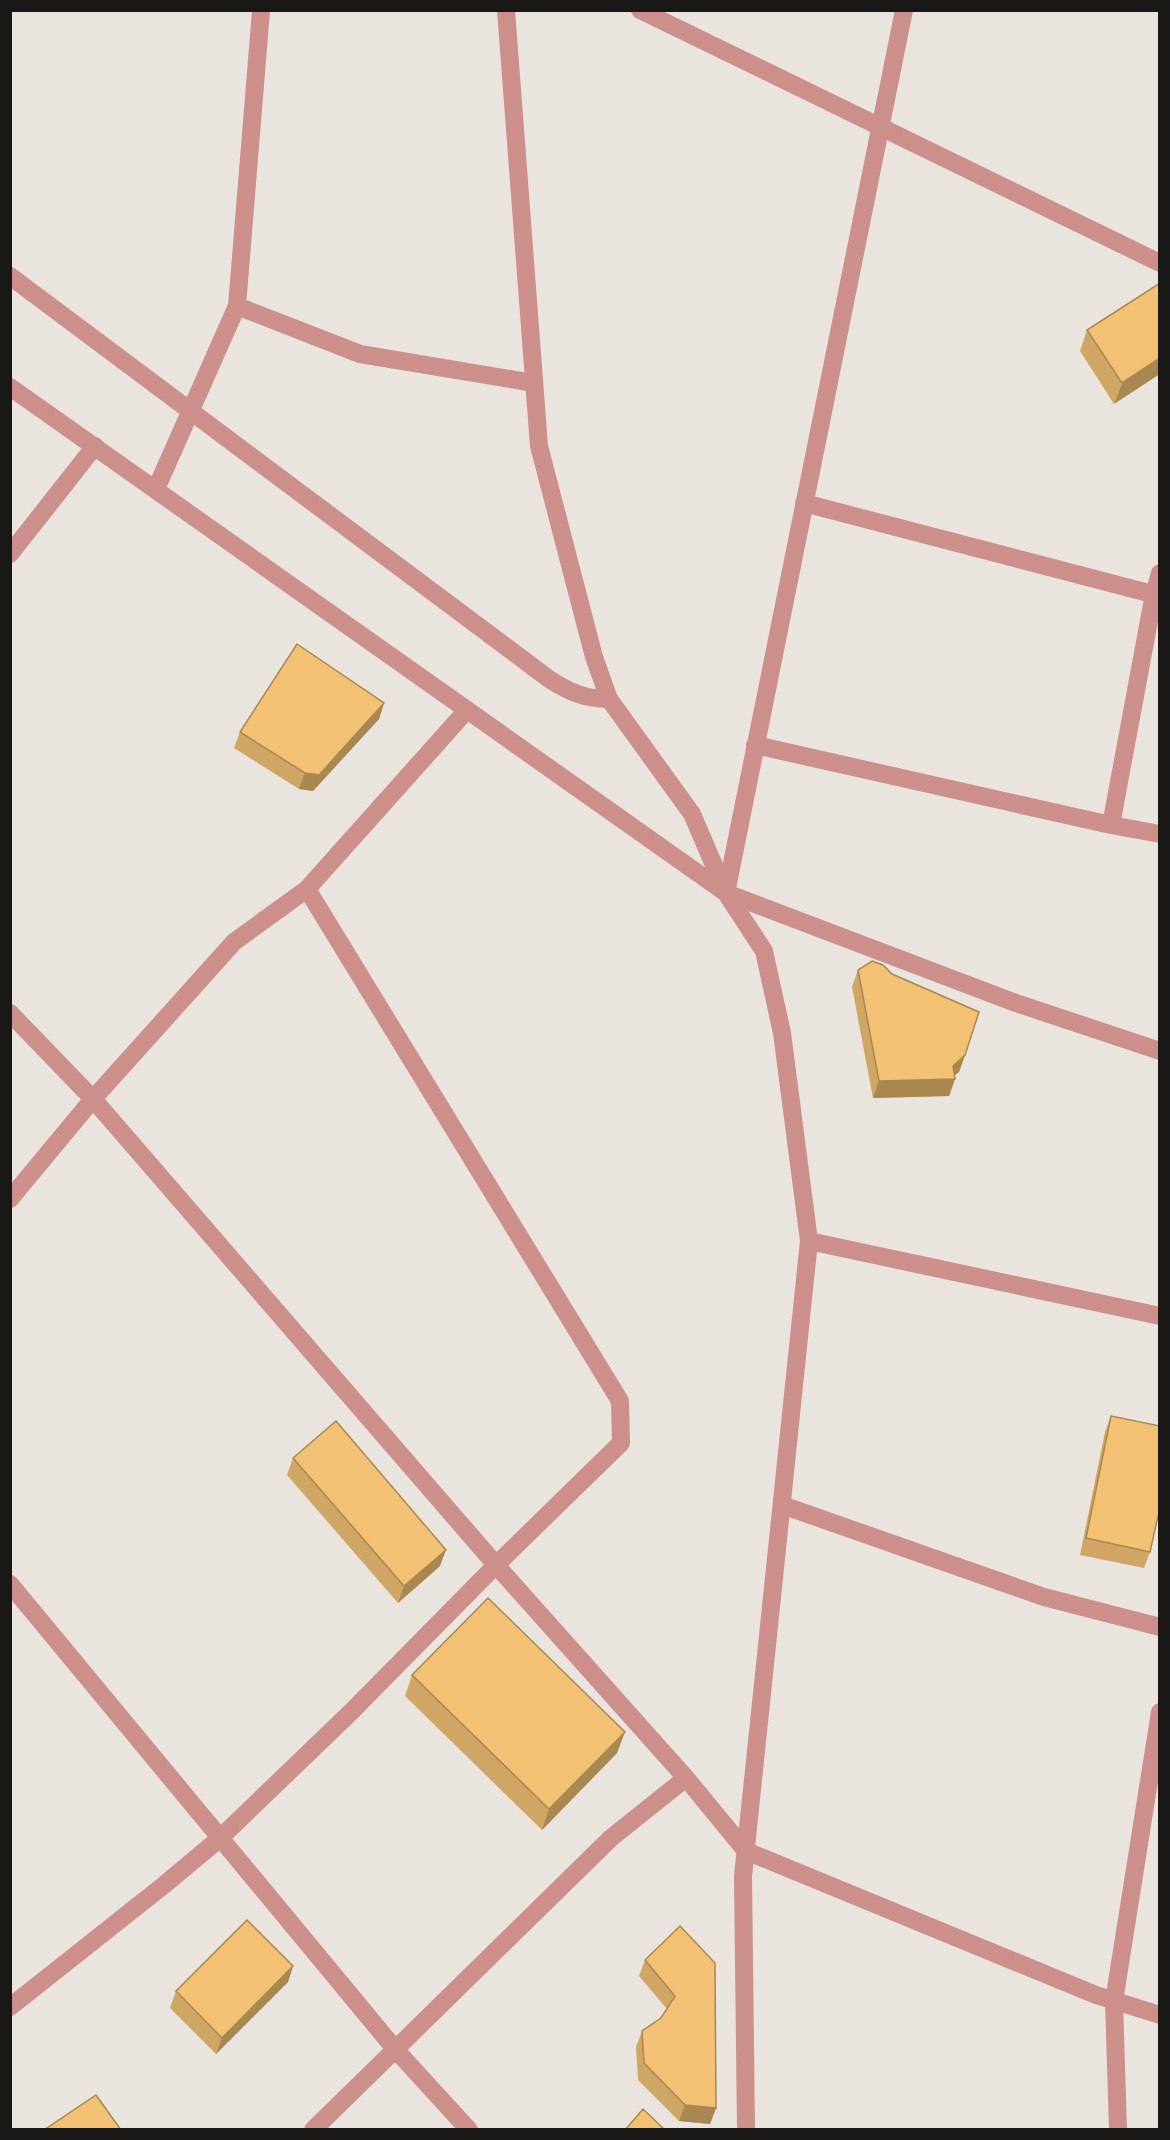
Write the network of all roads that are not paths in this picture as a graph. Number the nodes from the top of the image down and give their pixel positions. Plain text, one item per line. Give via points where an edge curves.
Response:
1 (506, 10) edge
2 (640, 10) edge
3 (904, 10) edge
4 (261, 11) edge
5 (882, 128) junction
6 (1160, 263) edge
7 (10, 276) edge
8 (237, 306) junction
9 (534, 382) junction
10 (10, 387) edge
11 (190, 410) junction
12 (95, 446) junction
13 (156, 489) junction
14 (804, 503) junction
15 (10, 554) edge
16 (1160, 573) edge
17 (1157, 595) edge
18 (609, 699) junction
19 (467, 710) junction
20 (755, 745) junction
21 (1111, 825) junction
22 (1160, 834) edge
23 (307, 889) junction
24 (726, 893) junction
25 (10, 1013) edge
26 (1160, 1052) edge
27 (93, 1099) junction
28 (10, 1199) edge
29 (808, 1241) junction
30 (1160, 1316) edge
31 (782, 1505) junction
32 (496, 1565) junction
33 (10, 1584) edge
34 (1160, 1627) edge
35 (1160, 1712) edge
36 (686, 1778) junction
37 (219, 1839) junction
38 (746, 1851) junction
39 (1114, 2001) junction
40 (10, 2007) edge
41 (1160, 2015) edge
42 (395, 2049) junction
43 (313, 2130) edge
44 (469, 2130) edge
45 (746, 2130) edge
46 (1118, 2130) edge

1 - 9 street
2 - 5 street
3 - 5 street
4 - 8 street
5 - 6 street
5 - 14 street
7 - 11 street
8 - 9 street via 360,354
8 - 11 street
9 - 18 street via 539,446 594,657
10 - 12 street
11 - 13 street
11 - 18 street via 566,690 585,698
12 - 13 street
12 - 15 street
13 - 19 street
14 - 17 street
14 - 20 street
16 - 17 street
17 - 21 street
18 - 24 street via 692,814
19 - 23 street
19 - 24 street
20 - 21 street
20 - 24 street
21 - 22 street
23 - 27 street via 234,942
23 - 32 street via 620,1401 621,1443
24 - 26 street via 1016,1003
24 - 29 street via 764,951 782,1033
25 - 27 street
27 - 28 street
27 - 32 street
29 - 30 street
29 - 31 street
31 - 34 street via 1044,1598
31 - 38 street
32 - 36 street
32 - 37 street
33 - 37 street
35 - 39 street
36 - 38 street
36 - 42 street via 611,1838
37 - 40 street
37 - 42 street
38 - 39 street
38 - 45 street via 743,1876
39 - 41 street
39 - 46 street
42 - 43 street
42 - 44 street

